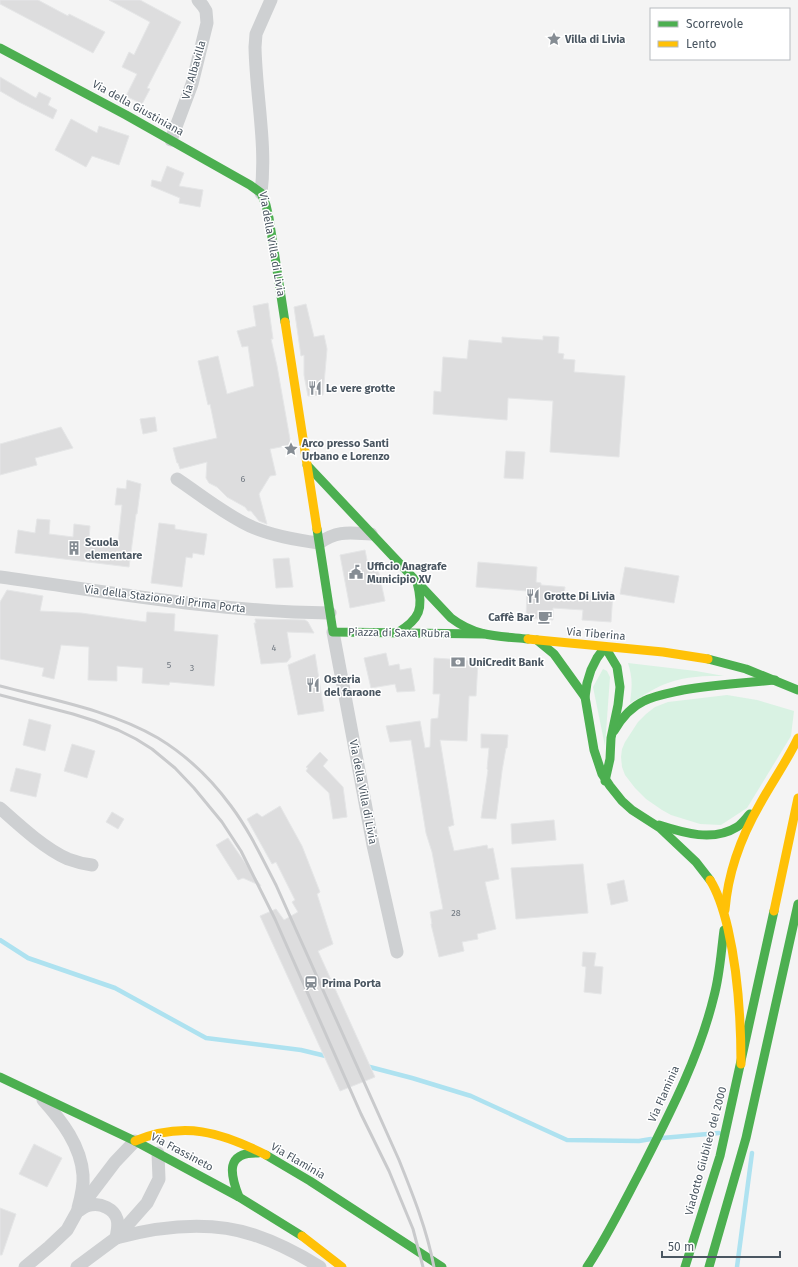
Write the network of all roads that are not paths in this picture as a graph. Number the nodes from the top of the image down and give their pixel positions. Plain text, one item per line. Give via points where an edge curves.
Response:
1 (198, 0) edge
2 (271, 0) edge
3 (0, 48) edge
4 (171, 140) junction
5 (261, 193) junction
6 (307, 465) junction
7 (177, 479) dead end
8 (371, 534) junction
9 (319, 543) junction
10 (0, 577) edge
11 (417, 582) junction
12 (330, 613) junction
13 (333, 632) junction
14 (397, 633) junction
15 (483, 634) junction
16 (537, 640) junction
17 (605, 647) junction
18 (775, 680) junction
19 (798, 690) edge
20 (585, 697) junction
21 (611, 738) junction
22 (798, 738) edge
23 (605, 781) junction
24 (798, 798) edge
25 (759, 804) junction
26 (0, 808) edge
27 (656, 824) junction
28 (92, 866) dead end
29 (798, 904) edge
30 (725, 918) junction
31 (397, 952) dead end
32 (784, 1009) dead end
33 (765, 1055) junction
34 (741, 1064) junction
35 (0, 1077) edge
36 (39, 1095) junction
37 (135, 1141) junction
38 (158, 1153) junction
39 (258, 1153) junction
40 (239, 1196) junction
41 (78, 1212) junction
42 (613, 1222) junction
43 (116, 1238) junction
44 (604, 1257) dead end
45 (25, 1267) edge
46 (77, 1267) edge
47 (320, 1267) edge
48 (342, 1267) edge
49 (442, 1267) edge
50 (587, 1267) edge
51 (686, 1267) edge
52 (709, 1267) edge

1 - 4 street, Via Albavilla via 206,11 207,23 192,84
2 - 5 street, Via della Villa di Livia via 256,34 254,47 262,157
3 - 4 main road, Via della Giustiniana
4 - 5 main road, Via della Giustiniana
5 - 6 main road, Via della Villa di Livia via 269,218
6 - 8 main road
6 - 9 main road, Piazza di Saxa Rubra
7 - 9 street via 251,526 265,532
8 - 9 street via 344,532 332,535
8 - 11 main road, Via Tiberina
9 - 12 main road, Piazza di Saxa Rubra
10 - 12 street, Via della Stazione di Prima Porta via 250,610
11 - 14 main road via 421,597 420,611 412,623
11 - 15 main road, Via Tiberina via 458,623
12 - 13 main road, Piazza di Saxa Rubra
13 - 14 main road, Piazza di Saxa Rubra
13 - 31 street, Via della Villa di Livia via 373,845
14 - 15 main road, Piazza di Saxa Rubra
15 - 16 main road, Via Tiberina
16 - 17 main road, Via Tiberina
16 - 20 main road via 554,654
17 - 18 main road, Via Tiberina via 706,659
17 - 20 main road via 594,661
17 - 21 main road via 617,667 620,680
18 - 19 main road, Via Tiberina
18 - 21 main road via 697,687 651,698 629,712
20 - 23 main road via 596,759
21 - 23 main road
22 - 25 main road
23 - 27 main road via 622,802
24 - 34 main road
25 - 27 main road via 738,826 729,832 719,834 692,834
25 - 30 main road via 743,836 729,874
26 - 28 street via 60,855
27 - 30 main road via 708,876
29 - 33 main road
30 - 34 main road via 731,941 738,995
30 - 42 main road, Via Flaminia via 720,963 702,1036 665,1121
32 - 33 main road
33 - 52 main road via 746,1138
34 - 51 main road, Viadotto Giubileo del 2000 via 720,1156
35 - 36 main road, Via Frassineto
36 - 37 main road, Via Frassineto
36 - 41 street via 66,1130 80,1157 83,1185
37 - 38 main road, Via Frassineto
37 - 39 main road, Via Flaminia via 147,1135 168,1131 199,1131 234,1140
37 - 41 street via 115,1162
38 - 40 main road, Via Frassineto
38 - 43 street via 159,1178 154,1192
39 - 40 main road, Via Flaminia via 241,1155 233,1164 232,1178
39 - 49 main road, Via Flaminia via 326,1192
40 - 48 main road, Via Frassineto via 308,1240
41 - 43 street via 91,1204 103,1206 114,1212 118,1220
41 - 45 street via 67,1230
42 - 44 main road via 612,1235
42 - 50 main road, Via Flaminia
43 - 46 street
43 - 47 street via 147,1230 186,1226 221,1228 263,1238

